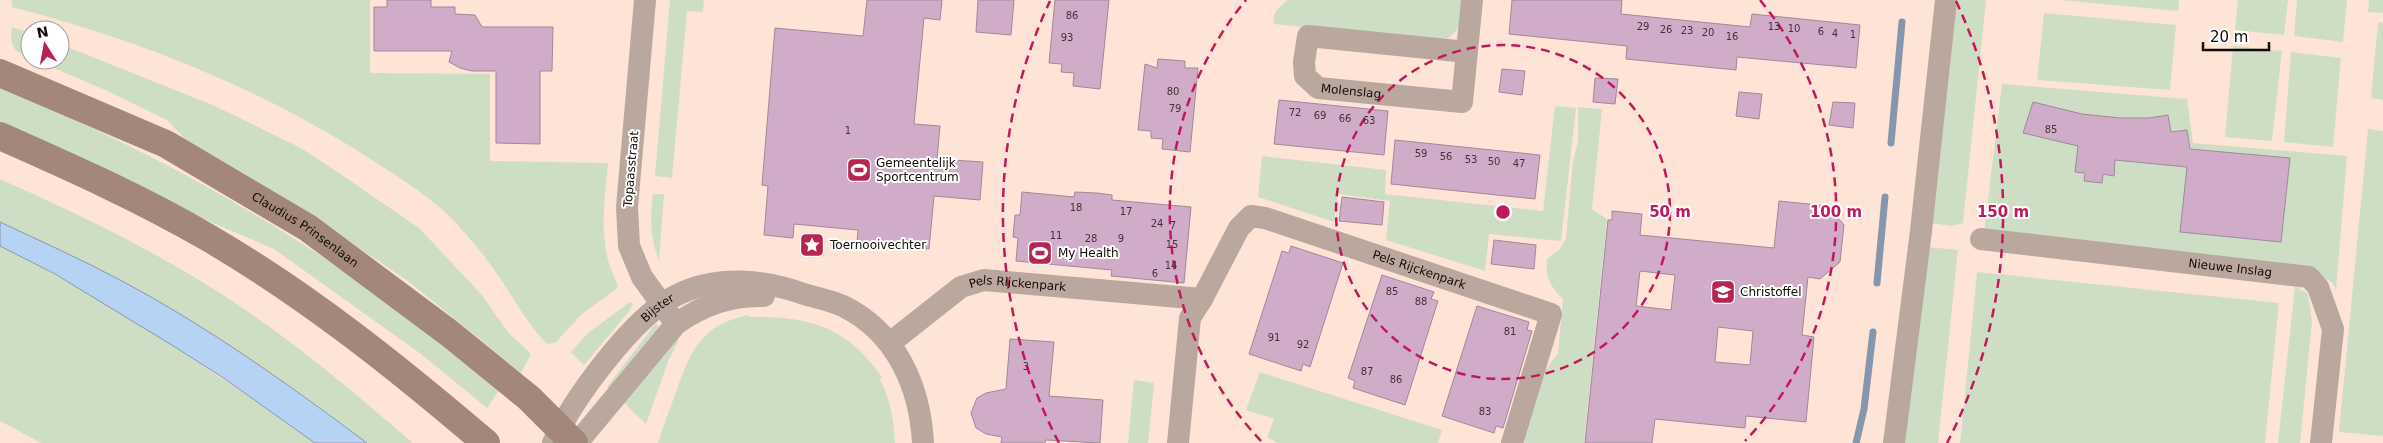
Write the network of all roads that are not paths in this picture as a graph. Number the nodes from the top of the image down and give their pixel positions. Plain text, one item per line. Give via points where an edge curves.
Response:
1 (645, 0) edge
2 (1472, 0) edge
3 (1946, 0) edge
4 (1467, 52) junction
5 (0, 73) edge
6 (0, 136) edge
7 (1981, 239) dead end
8 (807, 295) junction
9 (1202, 299) junction
10 (660, 304) junction
11 (676, 324) junction
12 (890, 343) junction
13 (566, 439) edge
14 (486, 443) edge
15 (923, 443) edge
16 (1178, 443) edge
17 (1512, 443) edge
18 (1894, 443) edge
19 (2322, 443) edge

1 - 10 street, Topaasstraat via 627,207 629,246 642,277
2 - 4 street, Molenslag
3 - 18 street
4 - 4 street, Molenslag via 1308,36 1305,76 1318,88 1462,102
5 - 13 main road, Claudius Prinsenlaan via 166,144 308,228 449,332 529,398
6 - 14 main road via 96,179 207,237 276,280 416,383
7 - 19 street, Nieuwe Inslag via 2309,277 2318,287 2333,329
8 - 10 street, Bijster via 769,284 721,282 688,290
8 - 11 street, Bijster via 735,297 704,307
8 - 12 street, Bijster via 829,300 854,312 876,327
9 - 12 street, Pels Rijckenpark via 984,280 973,282 954,293
9 - 16 street, Pels Rijckenpark via 1190,318
9 - 17 street, Pels Rijckenpark via 1239,228 1251,216 1551,314
10 - 11 street, Topaasstraat
10 - 13 street, Bijster via 635,327 581,394
11 - 13 street, Bijster
12 - 15 street, Bijster via 915,394 922,420

